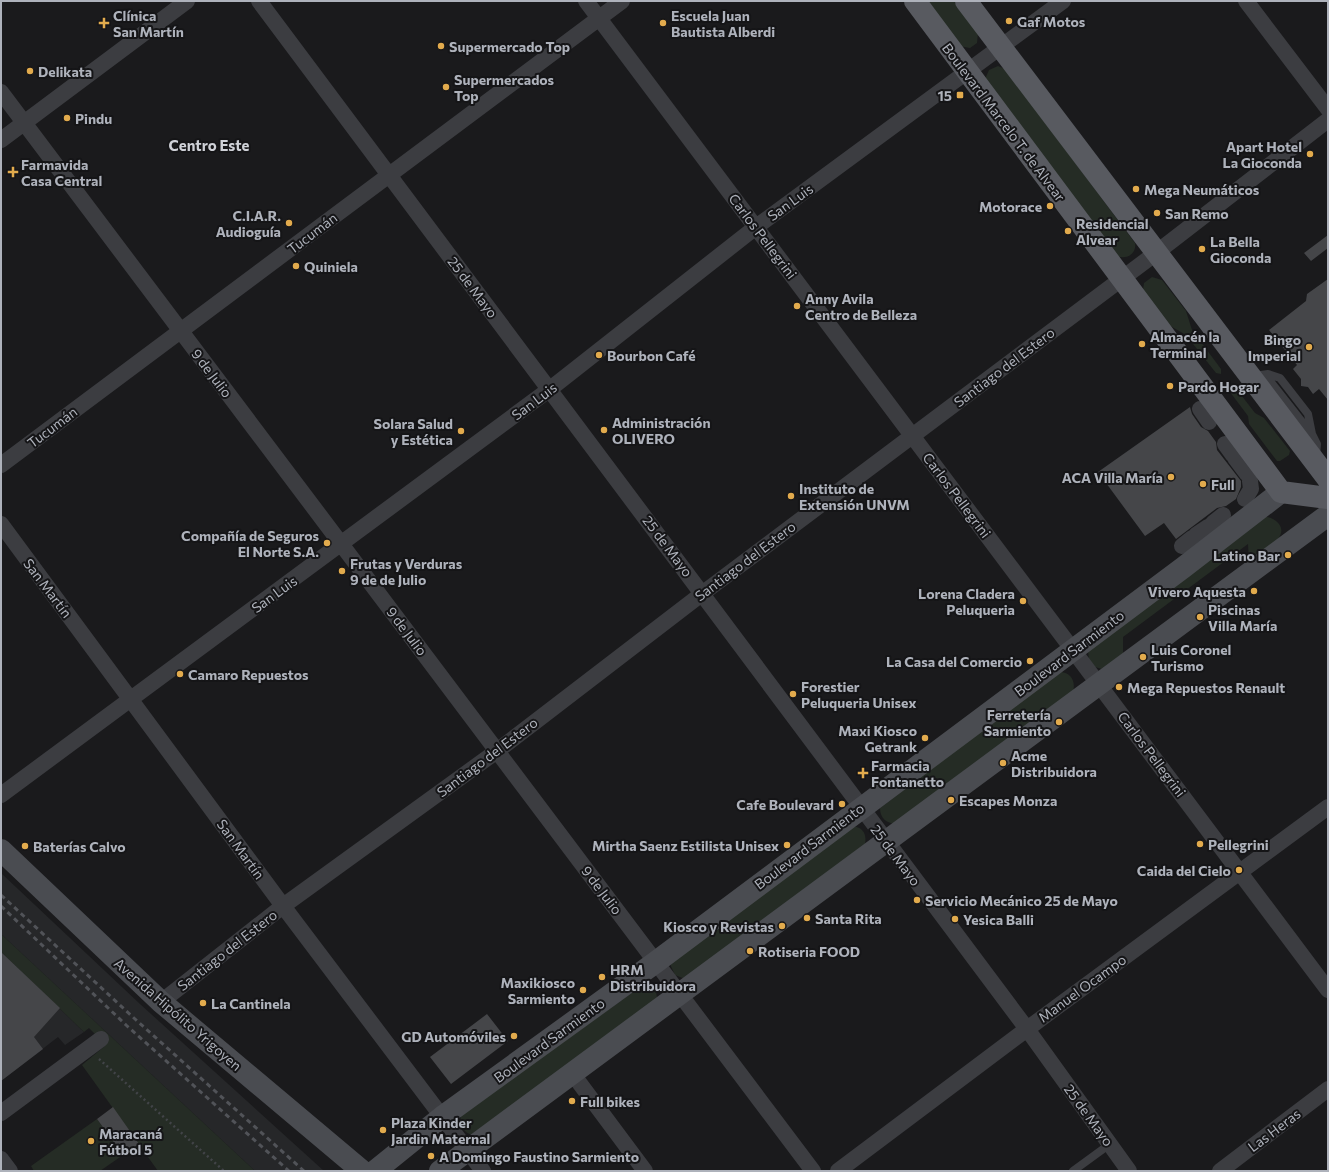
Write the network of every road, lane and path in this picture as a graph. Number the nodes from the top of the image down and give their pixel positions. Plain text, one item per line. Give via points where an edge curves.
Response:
1 (187, 1) edge
2 (259, 1) edge
3 (586, 1) edge
4 (622, 1) edge
5 (915, 1) edge
6 (966, 1) edge
7 (1063, 1) edge
8 (1246, 1) edge
9 (599, 18) junction
10 (1000, 46) junction
11 (967, 72) junction
12 (1, 92) edge
13 (1328, 109) edge
14 (1328, 120) edge
15 (24, 123) junction
16 (1, 140) edge
17 (390, 175) junction
18 (756, 227) junction
19 (1156, 253) junction
20 (1121, 279) junction
21 (181, 331) junction
22 (550, 389) junction
23 (1200, 409) dead end
24 (1209, 422) dead end
25 (912, 436) junction
26 (1231, 452) dead end
27 (1, 465) edge
28 (1322, 472) edge
29 (1280, 492) junction
30 (1328, 498) edge
31 (1246, 499) dead end
32 (1328, 515) edge
33 (1, 524) edge
34 (341, 544) junction
35 (703, 593) junction
36 (1074, 649) junction
37 (1100, 684) junction
38 (131, 699) junction
39 (496, 750) junction
40 (1, 795) edge
41 (861, 807) junction
42 (1328, 807) edge
43 (886, 841) junction
44 (1, 850) edge
45 (1241, 873) junction
46 (283, 906) junction
47 (656, 962) junction
48 (1328, 990) edge
49 (680, 994) junction
50 (162, 1002) junction
51 (1027, 1029) junction
52 (101, 1039) dead end
53 (88, 1049) junction
54 (572, 1073) junction
55 (1328, 1089) edge
56 (1, 1113) edge
57 (442, 1117) junction
58 (1110, 1144) junction
59 (468, 1150) junction
60 (1, 1159) edge
61 (1125, 1169) edge
62 (10, 1171) edge
63 (224, 1171) edge
64 (362, 1171) edge
65 (375, 1171) edge
66 (440, 1171) edge
67 (483, 1171) edge
68 (645, 1171) edge
69 (813, 1171) edge
70 (838, 1171) edge
71 (1073, 1171) edge
72 (1220, 1171) edge

1 - 15 street
2 - 17 street, 25 de Mayo
3 - 9 street, Carlos Pellegrini
4 - 9 street, Tucumán
5 - 11 main road, Boulevard Marcelo T. de Alvear
6 - 10 main road
7 - 10 street, San Luis
8 - 13 street
9 - 17 street, Tucumán
9 - 18 street, Carlos Pellegrini
10 - 11 street, San Luis
10 - 19 main road
11 - 18 street, San Luis
11 - 20 main road, Boulevard Marcelo T. de Alvear
12 - 15 street, 9 de Julio
14 - 19 street, Santiago del Estero
15 - 16 street
15 - 21 street, 9 de Julio
17 - 21 street, Tucumán
17 - 22 street, 25 de Mayo
18 - 22 street, San Luis
18 - 25 street, Carlos Pellegrini
19 - 20 street, Santiago del Estero
19 - 28 main road via 1249,376 1300,427
20 - 25 street, Santiago del Estero
20 - 29 main road, Boulevard Marcelo T. de Alvear
21 - 27 street, Tucumán
21 - 34 street, 9 de Julio
22 - 34 street, San Luis
22 - 35 street, 25 de Mayo
23 - 24 street
25 - 35 street, Santiago del Estero
25 - 36 street, Carlos Pellegrini
26 - 31 street via 1249,478 1251,489
29 - 30 main road
29 - 36 main road, Boulevard Sarmiento
32 - 37 main road
33 - 38 street, San Martín
34 - 38 street, San Luis
34 - 39 street, 9 de Julio
35 - 39 street, Santiago del Estero
35 - 41 street, 25 de Mayo
36 - 37 street, Carlos Pellegrini
36 - 41 main road, Boulevard Sarmiento
37 - 43 main road
37 - 45 street, Carlos Pellegrini
38 - 40 street, San Luis
38 - 46 street, San Martín
39 - 46 street, Santiago del Estero
39 - 47 street, 9 de Julio
41 - 43 street, 25 de Mayo
41 - 47 main road, Boulevard Sarmiento
42 - 45 street, Manuel Ocampo
43 - 49 main road
43 - 51 street, 25 de Mayo
44 - 50 main road, Avenida Hipólito Yrigoyen
45 - 48 street, Carlos Pellegrini
45 - 51 street, Manuel Ocampo
46 - 50 street, Santiago del Estero
46 - 57 street, San Martín
47 - 49 street, 9 de Julio
47 - 57 main road, Boulevard Sarmiento
49 - 54 main road
49 - 69 street, 9 de Julio
50 - 64 main road, Avenida Hipólito Yrigoyen
51 - 58 street, 25 de Mayo
51 - 70 street, Manuel Ocampo
52 - 53 street
53 - 56 street
53 - 63 path
54 - 59 main road
54 - 68 street
55 - 72 street, Las Heras
57 - 59 street, San Martín
57 - 65 main road, Boulevard Sarmiento
58 - 61 street, 25 de Mayo
58 - 71 lane
59 - 66 main road
59 - 67 street, San Martín
60 - 62 street

